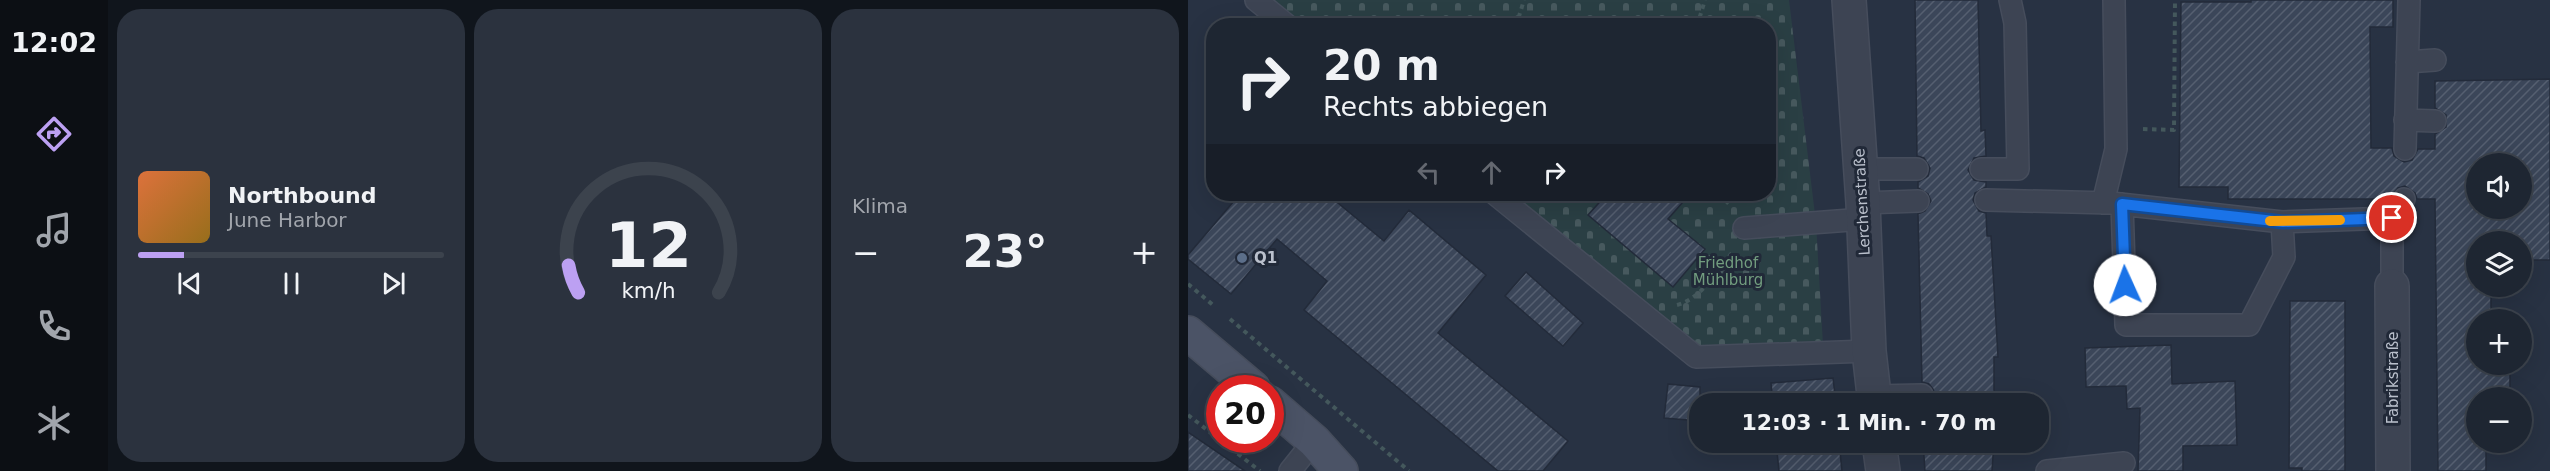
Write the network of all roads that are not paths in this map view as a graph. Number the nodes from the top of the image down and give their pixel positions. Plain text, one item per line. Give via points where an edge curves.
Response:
1 (1256, 0) edge
2 (1849, 0) edge
3 (2010, 0) edge
4 (2114, 0) edge
5 (2409, 0) edge
6 (1278, 18) edge
7 (2434, 60) dead end
8 (2407, 62) junction
9 (2405, 120) junction
10 (2435, 121) dead end
11 (2404, 148) dead end
12 (1917, 169) dead end
13 (1981, 169) dead end
14 (1861, 170) junction
15 (1986, 200) dead end
16 (2404, 200) dead end
17 (1504, 201) edge
18 (1918, 201) dead end
19 (2113, 204) junction
20 (1864, 211) junction
21 (2392, 218) junction
22 (2283, 222) junction
23 (1744, 228) road end
24 (2392, 286) joint
25 (1188, 333) edge
26 (1869, 351) junction
27 (1238, 375) edge
28 (1874, 393) edge
29 (1284, 416) edge
30 (1314, 441) junction
31 (1881, 453) edge
32 (2124, 463) dead end
33 (1290, 471) edge
34 (1341, 471) edge
35 (1882, 471) edge
36 (2047, 471) edge
37 (2393, 471) edge

1 - 6 lane
2 - 14 street, Lerchenstraße
3 - 13 lane via 2015,23 2018,169
4 - 19 lane via 2116,148 2105,189
5 - 8 lane
7 - 8 lane
8 - 9 lane
9 - 10 lane
9 - 11 lane
12 - 14 lane
14 - 20 street, Lerchenstraße
15 - 19 lane
16 - 21 lane
17 - 26 lane via 1696,357
18 - 20 lane
19 - 22 lane
19 - 22 lane via 2126,325 2249,325 2284,257
20 - 23 lane
20 - 26 street, Lerchenstraße
21 - 22 lane
21 - 24 lane
24 - 37 street, Fabrikstraße
25 - 27 street
26 - 28 street, Lerchenstraße
29 - 30 street
30 - 33 lane
30 - 34 street
31 - 35 street
32 - 36 lane

